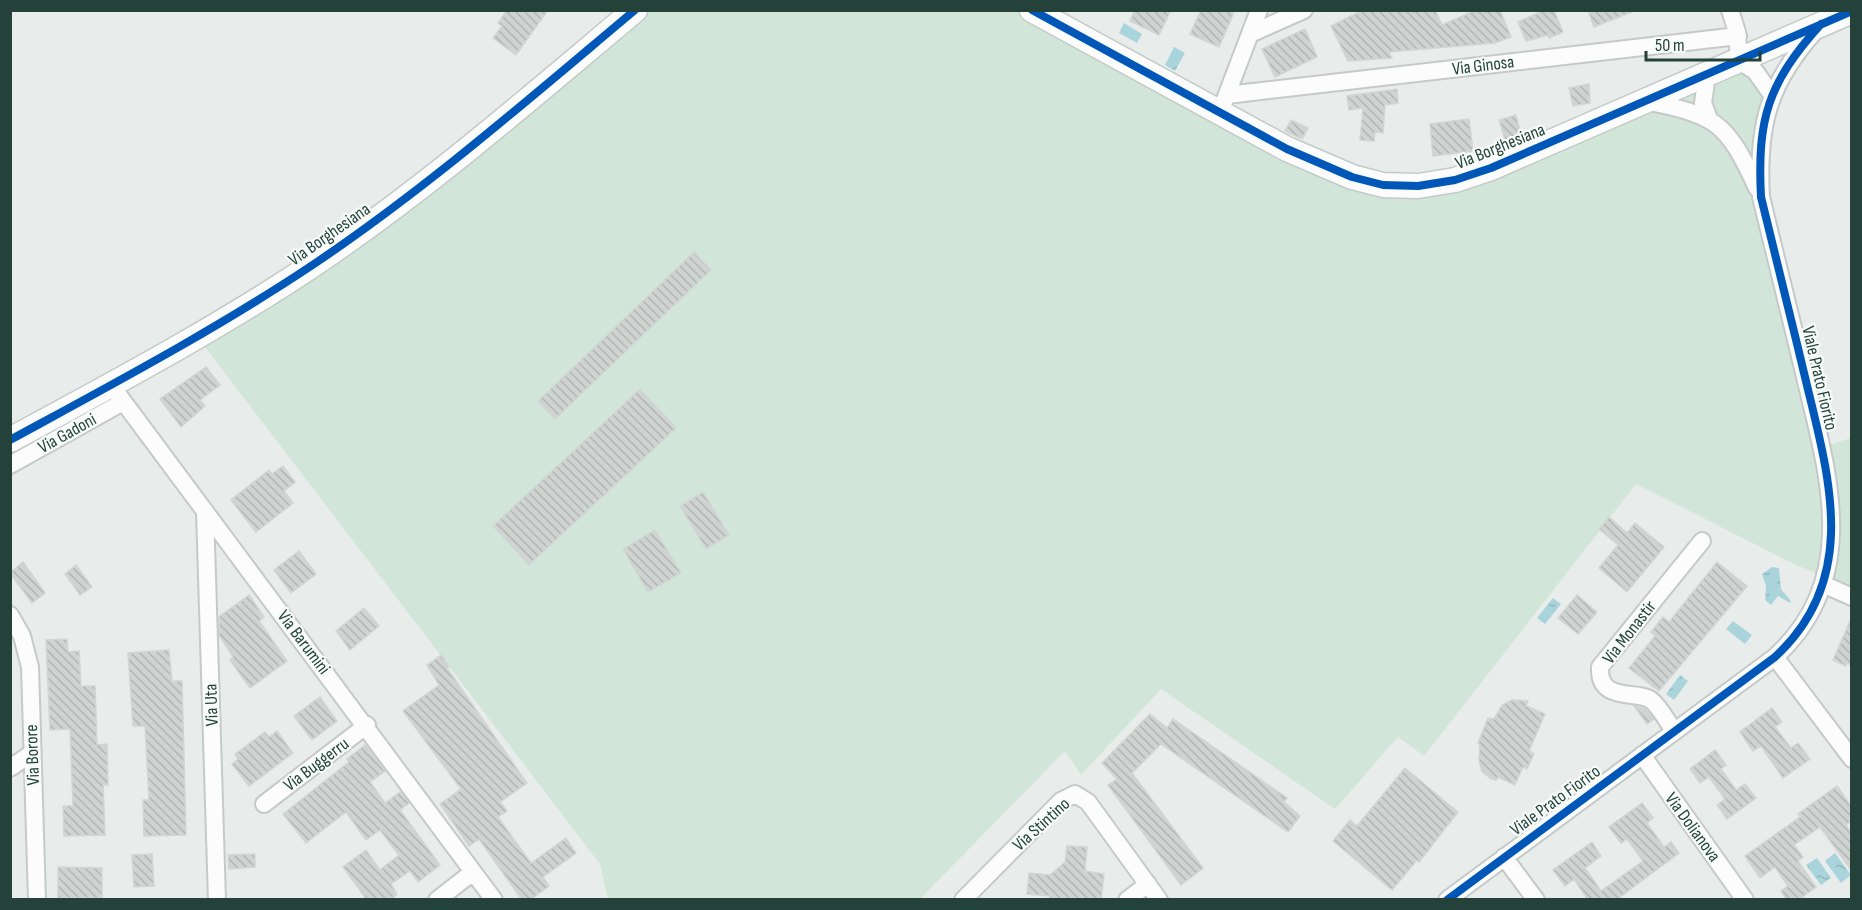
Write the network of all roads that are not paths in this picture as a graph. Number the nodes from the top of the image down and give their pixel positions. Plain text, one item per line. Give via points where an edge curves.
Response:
1 (635, 10) edge
2 (1032, 10) edge
3 (1259, 10) edge
4 (1304, 10) edge
5 (1730, 10) edge
6 (1851, 11) edge
7 (1821, 24) junction
8 (1250, 34) junction
9 (1738, 36) junction
10 (1739, 61) junction
11 (1707, 75) junction
12 (1772, 95) junction
13 (1644, 101) junction
14 (1224, 104) junction
15 (1709, 119) junction
16 (1761, 196) junction
17 (117, 393) junction
18 (10, 440) edge
19 (10, 465) edge
20 (205, 511) junction
21 (1702, 540) dead end
22 (1825, 585) junction
23 (1851, 597) edge
24 (10, 615) edge
25 (1775, 657) junction
26 (367, 725) junction
27 (1674, 731) junction
28 (32, 753) junction
29 (1642, 755) junction
30 (1851, 759) edge
31 (10, 768) edge
32 (264, 804) dead end
33 (1504, 857) junction
34 (473, 872) junction
35 (1148, 884) junction
36 (37, 900) edge
37 (217, 900) edge
38 (437, 900) edge
39 (494, 900) edge
40 (963, 900) edge
41 (1127, 900) edge
42 (1159, 900) edge
43 (1447, 900) edge
44 (1536, 900) edge
45 (1745, 900) edge

1 - 17 street, Via Borghesiana via 485,135 344,243
2 - 14 street, Via Borghesiana
3 - 8 street
4 - 8 street
5 - 9 street
6 - 7 street, Via Borghesiana
7 - 10 street, Via Borghesiana
7 - 12 street, Viale Prato Fiorito via 1792,59
8 - 14 street
9 - 10 street
9 - 14 street, Via Ginosa
10 - 11 street, Via Borghesiana
10 - 12 street via 1755,71
11 - 13 street, Via Borghesiana
11 - 15 street via 1704,104
12 - 16 street, Viale Prato Fiorito via 1761,139
13 - 14 street, Via Borghesiana via 1479,172 1446,182 1408,186 1376,183 1332,169
13 - 15 street, Viale Prato Fiorito via 1688,110
15 - 16 street, Viale Prato Fiorito via 1736,145
16 - 22 street, Viale Prato Fiorito via 1831,494 1833,538
17 - 18 street, Via Borghesiana
17 - 19 street, Via Gadoni
17 - 20 street, Via Barumini
20 - 26 street, Via Barumini
20 - 37 street, Via Uta
21 - 27 street, Via Monastir via 1600,668 1609,688 1622,695 1651,700
22 - 23 street
22 - 25 street, Viale Prato Fiorito via 1804,626
24 - 28 street, Via Borore via 22,636 29,661
25 - 27 street, Viale Prato Fiorito
25 - 30 street
26 - 32 street, Via Buggerru
26 - 34 street, Via Barumini
27 - 29 street, Viale Prato Fiorito
28 - 31 street
28 - 36 street, Via Borore
29 - 33 street, Viale Prato Fiorito
29 - 45 street, Via Dolianova
33 - 43 street, Viale Prato Fiorito
33 - 44 street
34 - 38 street
34 - 39 street, Via Barumini
35 - 40 street, Via Stintino via 1088,802 1075,794 1061,801
35 - 41 street
35 - 42 street, Via Stintino

